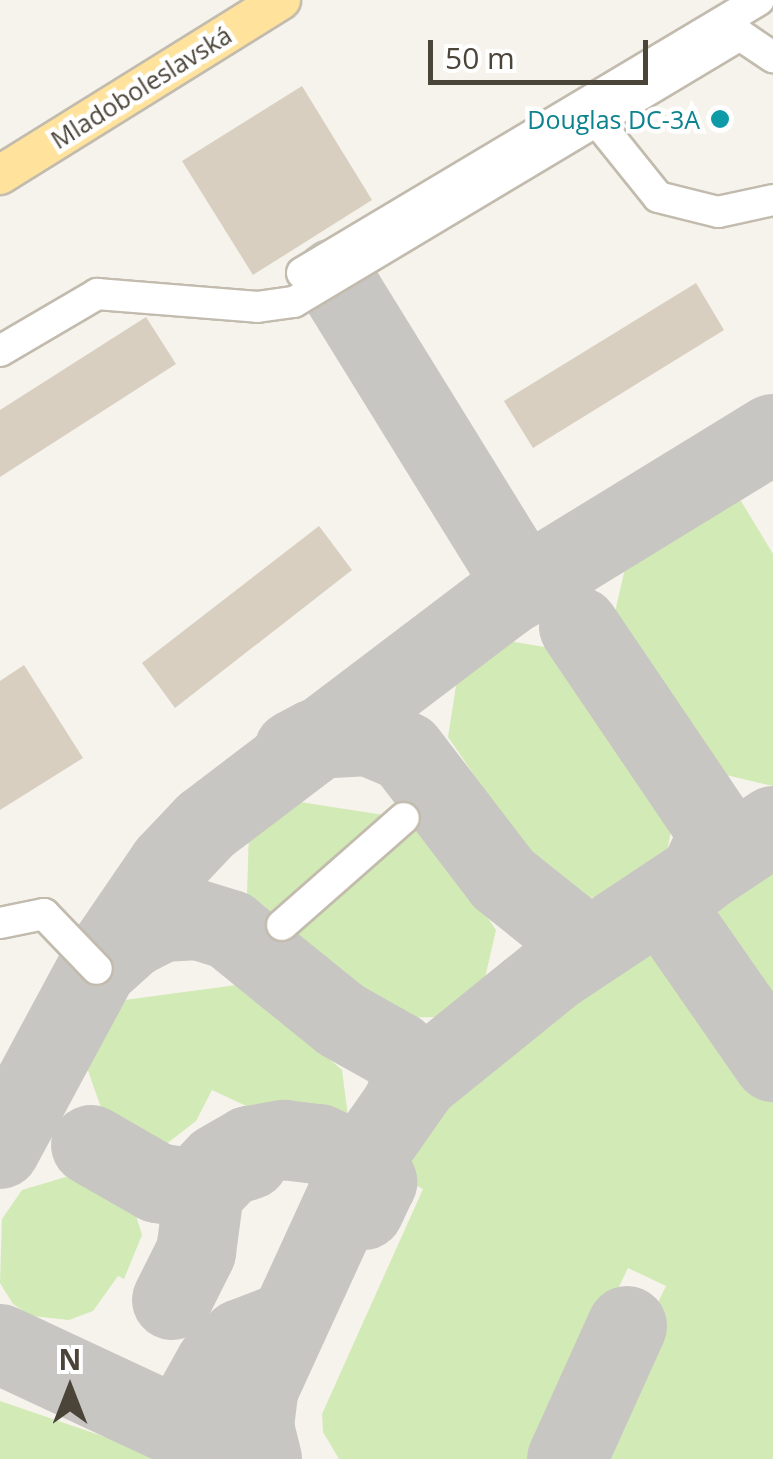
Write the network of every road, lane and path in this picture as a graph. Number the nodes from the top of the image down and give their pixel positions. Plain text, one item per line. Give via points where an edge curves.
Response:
1 (282, 0) edge
2 (759, 0) edge
3 (769, 44) edge
4 (596, 121) junction
5 (0, 175) edge
6 (773, 200) edge
7 (302, 273) dead end
8 (0, 351) edge
9 (404, 818) dead end
10 (0, 922) edge
11 (282, 925) dead end
12 (97, 969) dead end

1 - 5 main road, Mladoboleslavská
2 - 7 lane
3 - 4 lane via 740,35
4 - 6 lane via 658,198 718,212
4 - 8 lane via 294,302 257,307 97,294
9 - 11 lane
10 - 12 lane via 44,914

